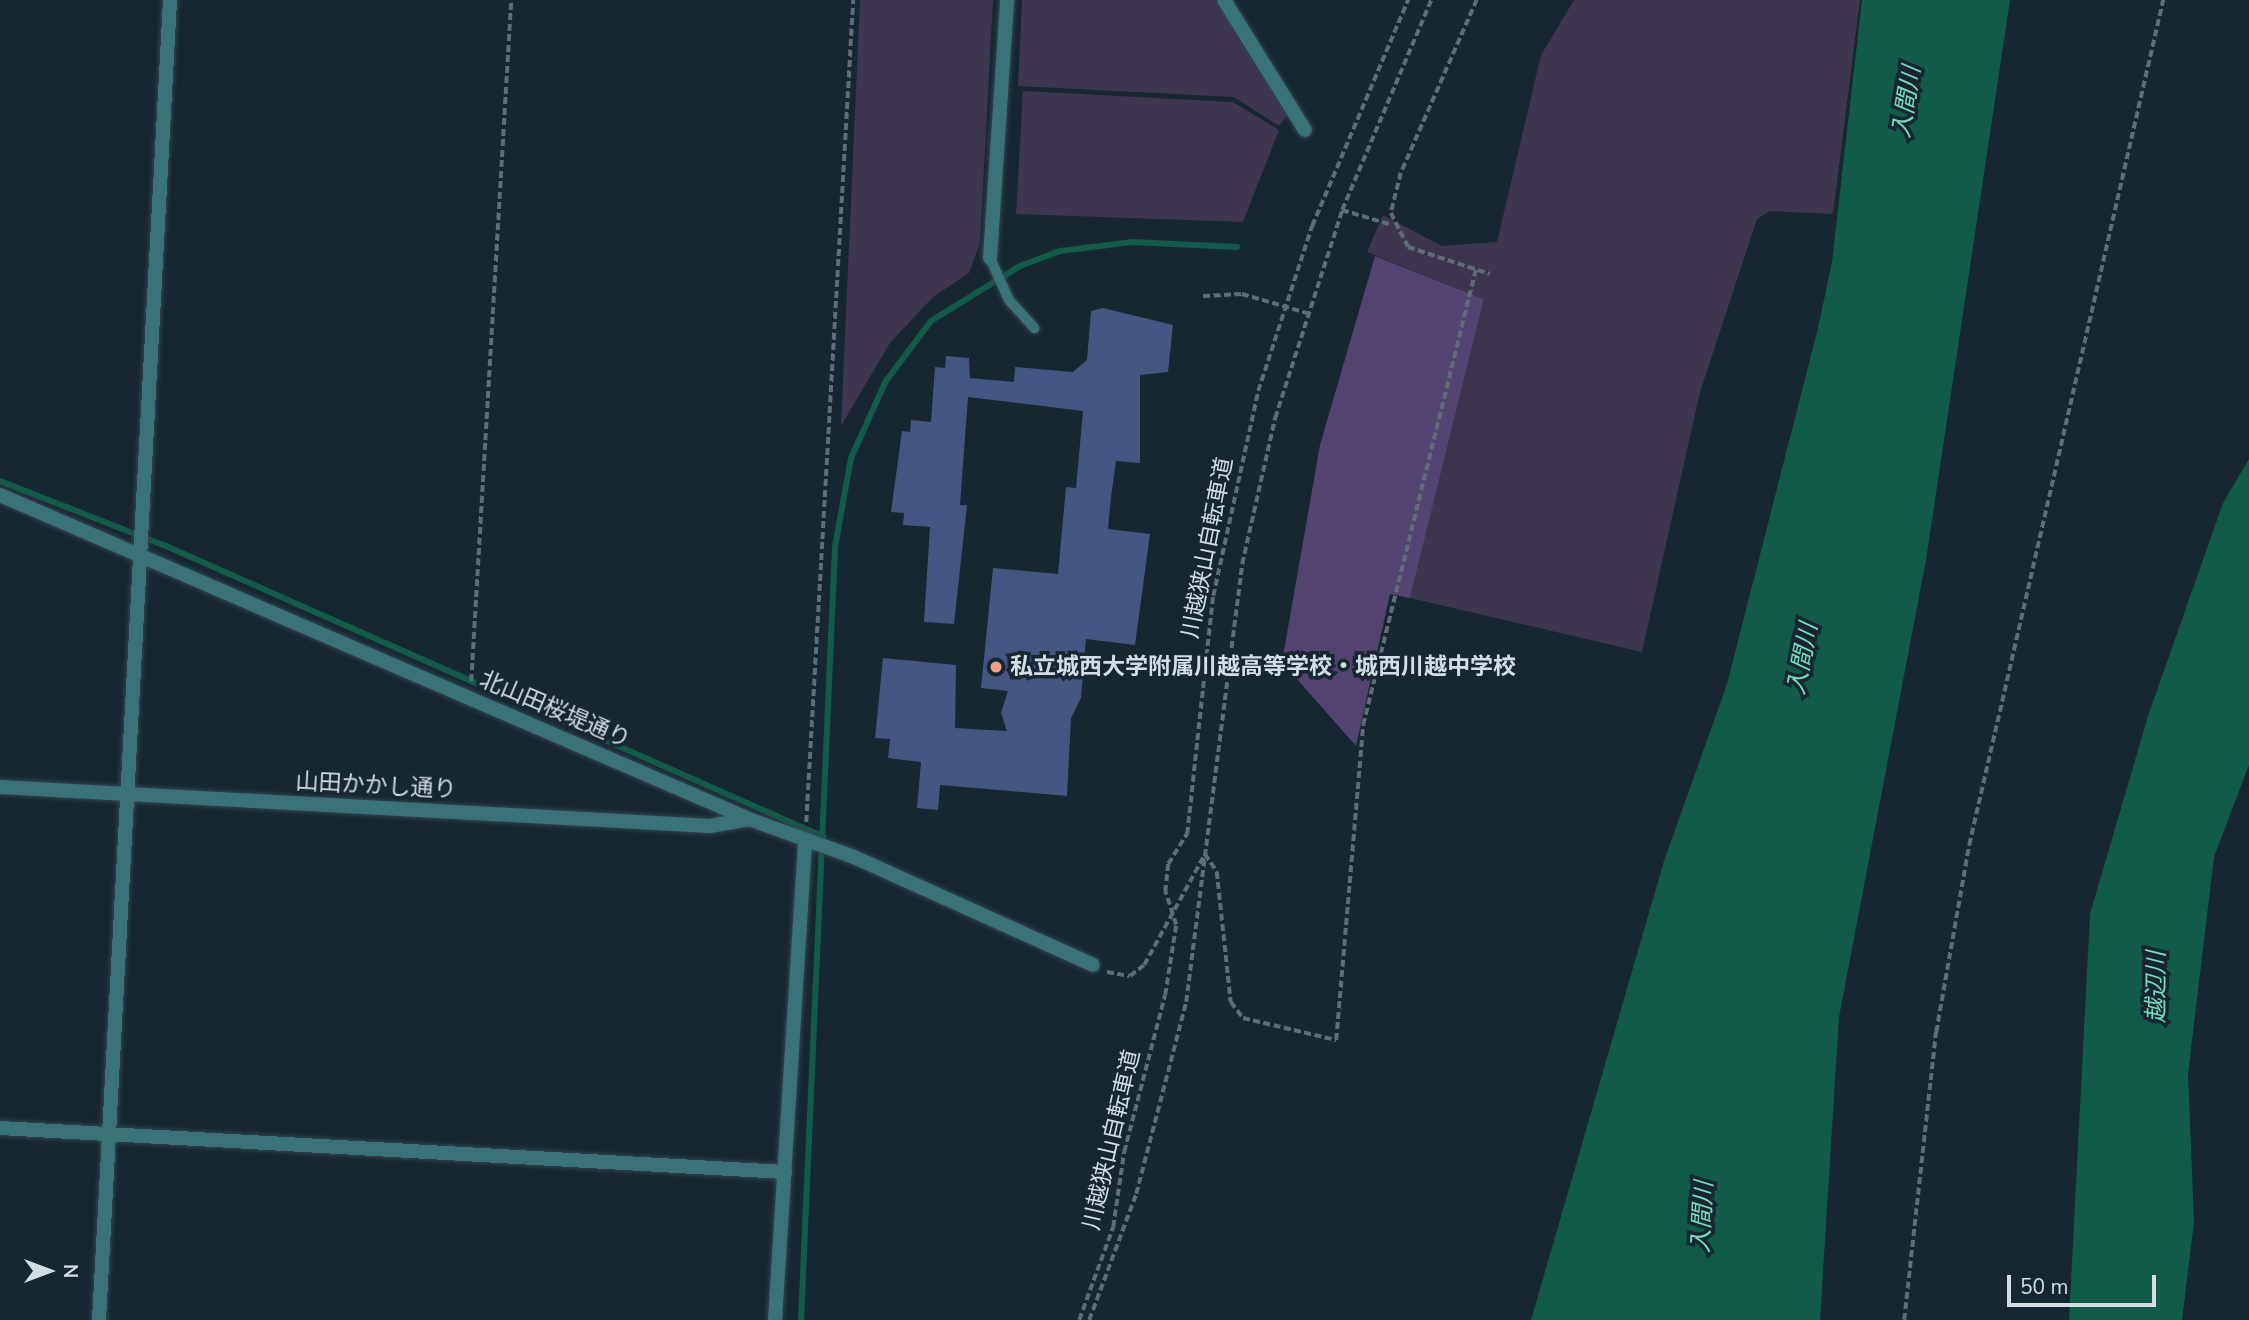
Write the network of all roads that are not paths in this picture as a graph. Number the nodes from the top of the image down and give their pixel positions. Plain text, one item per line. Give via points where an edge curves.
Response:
1 (170, 0) edge
2 (1007, 0) edge
3 (1224, 0) edge
4 (1305, 130) dead end
5 (991, 262) joint
6 (1034, 328) dead end
7 (0, 495) edge
8 (142, 558) junction
9 (0, 787) edge
10 (128, 794) junction
11 (749, 819) junction
12 (805, 841) junction
13 (1093, 965) road end
14 (0, 1128) edge
15 (109, 1135) junction
16 (785, 1172) junction
17 (99, 1320) edge
18 (775, 1320) edge

1 - 8 street
2 - 5 street
3 - 4 street
5 - 6 lane via 1003,287
7 - 8 street, 北山田桜堤通り
8 - 10 street
8 - 11 street, 北山田桜堤通り
9 - 10 street, 山田かかし通り
10 - 11 street, 山田かかし通り via 710,826
10 - 15 street
11 - 12 street, 北山田桜堤通り
12 - 13 street, 北山田桜堤通り
12 - 16 street
14 - 15 street
15 - 16 street
15 - 17 street
16 - 18 street

